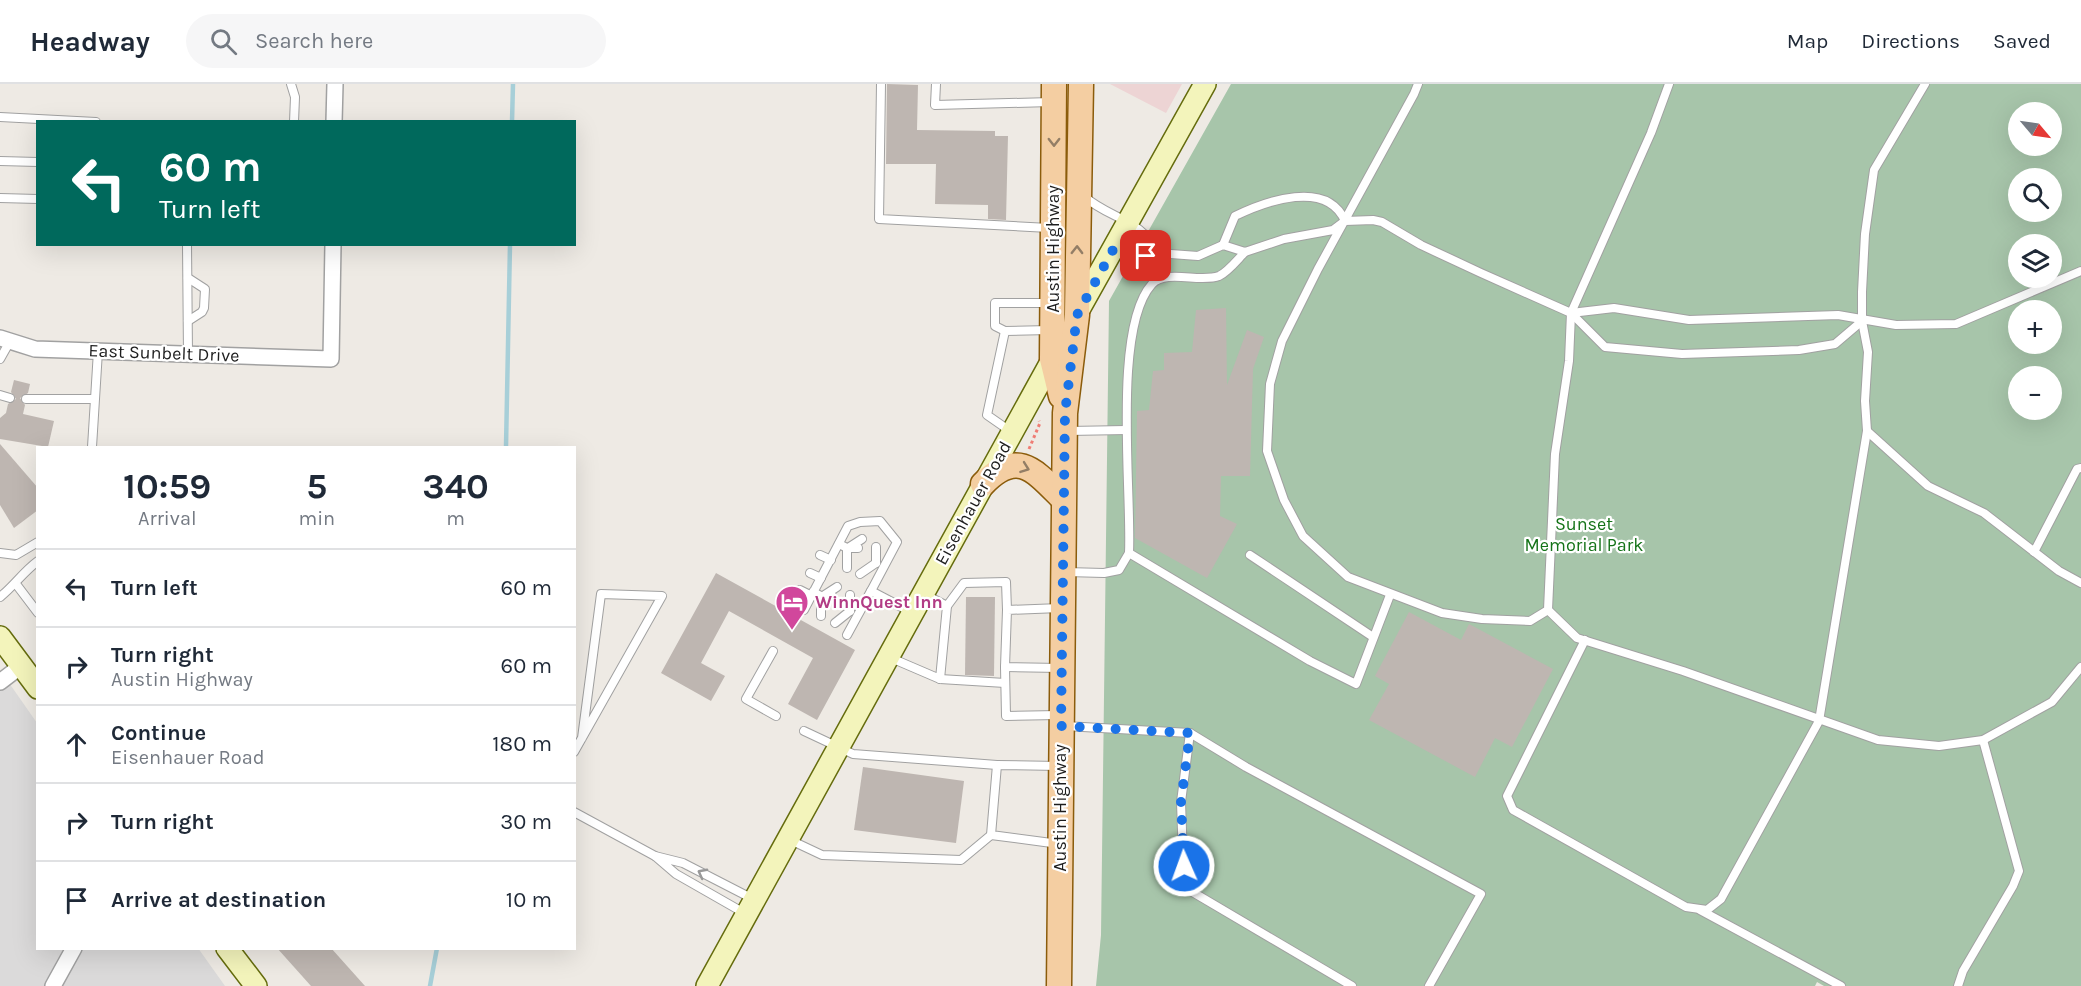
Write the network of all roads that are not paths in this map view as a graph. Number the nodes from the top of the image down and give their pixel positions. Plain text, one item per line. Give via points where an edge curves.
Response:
1 (291, 84) edge
2 (335, 84) edge
3 (881, 84) edge
4 (936, 84) edge
5 (1081, 84) edge
6 (1205, 84) edge
7 (1418, 84) edge
8 (1669, 84) edge
9 (1925, 84) edge
10 (1054, 93) edge
11 (0, 117) edge
12 (58, 120) edge
13 (294, 120) edge
14 (334, 120) edge
15 (0, 161) edge
16 (36, 162) edge
17 (1079, 191) junction
18 (0, 198) edge
19 (36, 199) edge
20 (1345, 221) junction
21 (1129, 222) junction
22 (1053, 228) junction
23 (1223, 245) junction
24 (188, 246) edge
25 (333, 246) edge
26 (1114, 248) junction
27 (1245, 252) junction
28 (1157, 253) junction
29 (2081, 271) edge
30 (188, 278) junction
31 (1069, 307) junction
32 (1571, 313) junction
33 (188, 321) junction
34 (1862, 321) junction
35 (1053, 330) junction
36 (1005, 331) junction
37 (5, 340) edge
38 (98, 351) junction
39 (188, 354) junction
40 (0, 359) edge
41 (1053, 359) junction
42 (0, 395) edge
43 (10, 398) dead end
44 (26, 399) dead end
45 (94, 399) junction
46 (1050, 423) junction
47 (1126, 430) junction
48 (1868, 431) junction
49 (1012, 432) junction
50 (92, 446) edge
51 (2081, 468) edge
52 (983, 484) junction
53 (1063, 499) junction
54 (862, 539) dead end
55 (36, 543) edge
56 (843, 546) junction
57 (876, 547) dead end
58 (858, 548) dead end
59 (2034, 552) junction
60 (0, 553) edge
61 (1129, 553) junction
62 (820, 555) dead end
63 (1250, 555) dead end
64 (852, 557) dead end
65 (831, 560) junction
66 (877, 562) junction
67 (36, 563) edge
68 (866, 565) dead end
69 (847, 568) dead end
70 (810, 573) dead end
71 (1062, 573) junction
72 (860, 574) dead end
73 (821, 578) junction
74 (2080, 579) edge
75 (16, 584) junction
76 (837, 587) dead end
77 (800, 590) dead end
78 (872, 591) junction
79 (923, 593) junction
80 (812, 594) junction
81 (850, 595) dead end
82 (1390, 595) junction
83 (832, 596) dead end
84 (0, 597) edge
85 (822, 597) junction
86 (826, 606) dead end
87 (947, 606) junction
88 (1061, 608) junction
89 (36, 610) edge
90 (804, 610) dead end
91 (851, 610) junction
92 (1007, 610) junction
93 (1548, 610) junction
94 (840, 613) dead end
95 (912, 613) junction
96 (821, 616) dead end
97 (835, 623) dead end
98 (847, 635) dead end
99 (0, 637) edge
100 (1373, 637) junction
101 (1585, 640) junction
102 (773, 651) dead end
103 (888, 657) junction
104 (21, 666) junction
105 (1005, 667) junction
106 (2081, 667) edge
107 (1061, 668) junction
108 (940, 680) junction
109 (0, 682) edge
110 (1005, 683) junction
111 (36, 685) edge
112 (776, 716) dead end
113 (1061, 720) junction
114 (1819, 720) junction
115 (804, 731) dead end
116 (1190, 733) junction
117 (582, 738) junction
118 (1983, 740) junction
119 (576, 748) edge
120 (837, 748) junction
121 (997, 765) junction
122 (1060, 766) junction
123 (576, 813) edge
124 (991, 835) junction
125 (787, 839) junction
126 (1060, 844) junction
127 (655, 856) junction
128 (750, 907) junction
129 (1695, 908) junction
130 (73, 950) edge
131 (229, 950) edge
132 (53, 986) edge
133 (256, 986) edge
134 (707, 986) edge
135 (1059, 986) edge
136 (1352, 986) edge
137 (1429, 986) edge
138 (1841, 986) edge
139 (1958, 986) edge

1 - 13 lane
2 - 14 street
3 - 22 lane via 879,219
4 - 10 lane via 935,105
5 - 17 main road, Austin Highway
6 - 21 main road, Eisenhauer Road
7 - 20 lane
8 - 32 lane
9 - 34 lane via 1875,170 1865,234
10 -> 22 main road, Austin Highway
11 - 12 lane
15 - 16 lane
17 - 21 lane via 1101,210
31 -> 17 main road, Austin Highway
18 - 19 lane
20 - 23 lane via 1340,210 1328,201 1302,197 1264,202 1236,216
20 - 27 lane via 1333,230 1284,239
20 - 32 lane via 1382,222 1421,245
20 - 82 lane via 1282,341 1270,384 1267,451 1284,500 1303,536 1348,577
21 - 26 main road, Eisenhauer Road
21 - 28 lane via 1148,237
22 - 31 main road, Austin Highway
23 - 27 lane
23 - 28 lane via 1198,256
24 - 30 lane
25 - 39 street, East Sunbelt Drive via 331,359
26 - 28 lane via 1146,256
26 - 31 main road, Eisenhauer Road
27 - 47 lane via 1220,276 1154,282 1144,296 1136,314 1130,354
29 - 34 lane via 1956,324
30 - 33 lane
30 - 33 lane via 205,289 206,295 202,312
31 - 35 main road, Austin Highway
31 - 36 lane via 995,303 995,326
31 - 41 main road, Eisenhauer Road
31 - 46 main road, Austin Highway
32 - 34 lane via 1614,308 1689,320 1838,315
32 - 34 lane via 1605,347 1682,354 1799,350 1835,344
32 - 93 lane via 1569,361 1555,454
33 - 39 lane
34 - 48 lane via 1868,352
35 - 36 lane
35 - 41 main road, Austin Highway
36 - 49 lane via 987,415
37 - 38 street, East Sunbelt Drive via 35,349
37 - 40 lane
38 - 39 street, East Sunbelt Drive
38 - 45 lane
41 - 46 main road, Austin Highway
41 - 49 main road, Eisenhauer Road
42 - 43 lane
44 - 45 lane
45 - 50 lane
46 - 47 lane
46 - 53 main road, Austin Highway
47 - 61 lane
48 - 59 lane via 1928,486 1984,513
48 - 114 lane
49 - 52 main road, Eisenhauer Road
51 - 59 lane via 2058,501
52 -> 53 main road via 994,472 1018,464 1032,469
52 - 79 main road, Eisenhauer Road
53 - 71 main road, Austin Highway
54 - 56 lane
55 - 60 lane via 16,555
56 - 58 lane
56 - 64 lane
56 - 65 lane
56 - 66 lane via 848,526 880,521 897,542
56 - 69 lane
57 - 66 lane
59 - 74 lane
61 - 71 lane via 1119,570
61 - 100 lane via 1310,661 1356,684
62 - 65 lane
63 - 100 lane
65 - 73 lane
66 - 68 lane
66 - 72 lane
66 - 78 lane
67 - 75 lane
70 - 73 lane
71 - 88 main road, Austin Highway
73 - 80 lane
75 - 84 lane
75 - 89 lane
76 - 85 lane
77 - 80 lane
78 - 91 lane
78 - 95 lane
79 - 87 lane
79 - 95 main road, Eisenhauer Road
80 - 85 lane
80 - 90 lane
81 - 91 lane
82 - 93 lane via 1442,613 1482,619 1530,621
82 - 100 lane
83 - 85 lane
85 - 86 lane
85 - 96 lane
87 - 92 lane via 964,583 1006,582
87 - 108 lane
88 - 92 lane
88 - 107 main road, Austin Highway
91 - 94 lane
91 - 97 lane
91 - 98 lane
92 - 105 lane
93 - 101 lane via 1577,638
95 - 103 main road, Eisenhauer Road
99 - 104 main road
101 - 114 lane
101 - 129 lane via 1507,796 1513,810 1686,907
102 - 112 lane via 746,699
103 - 108 lane
103 - 120 main road, Eisenhauer Road
104 - 109 street
104 - 111 main road
105 - 107 lane
105 - 110 lane
106 - 118 lane via 2052,702
107 - 113 main road, Austin Highway
108 - 110 lane
110 - 113 lane via 1006,716
113 - 116 lane
113 - 122 main road, Austin Highway
114 - 118 lane via 1878,740 1939,746
114 - 129 lane via 1721,899 1707,910
115 - 120 lane
116 - 136 lane via 1181,802 1184,887
116 - 137 lane via 1482,894
117 - 117 lane via 588,728 662,596 601,594
117 - 119 lane
118 - 139 lane via 2019,871
120 - 121 lane via 852,754
120 - 125 main road, Eisenhauer Road
121 - 122 lane
121 - 124 lane
122 - 126 main road, Austin Highway
123 - 127 lane
124 - 125 lane via 961,860 822,855
124 - 126 lane
125 - 128 main road, Eisenhauer Road
126 - 135 main road, Austin Highway
127 - 128 lane via 676,874
128 -> 127 lane via 683,863
128 - 134 main road, Eisenhauer Road
129 - 138 lane
130 - 132 street
131 - 133 main road

